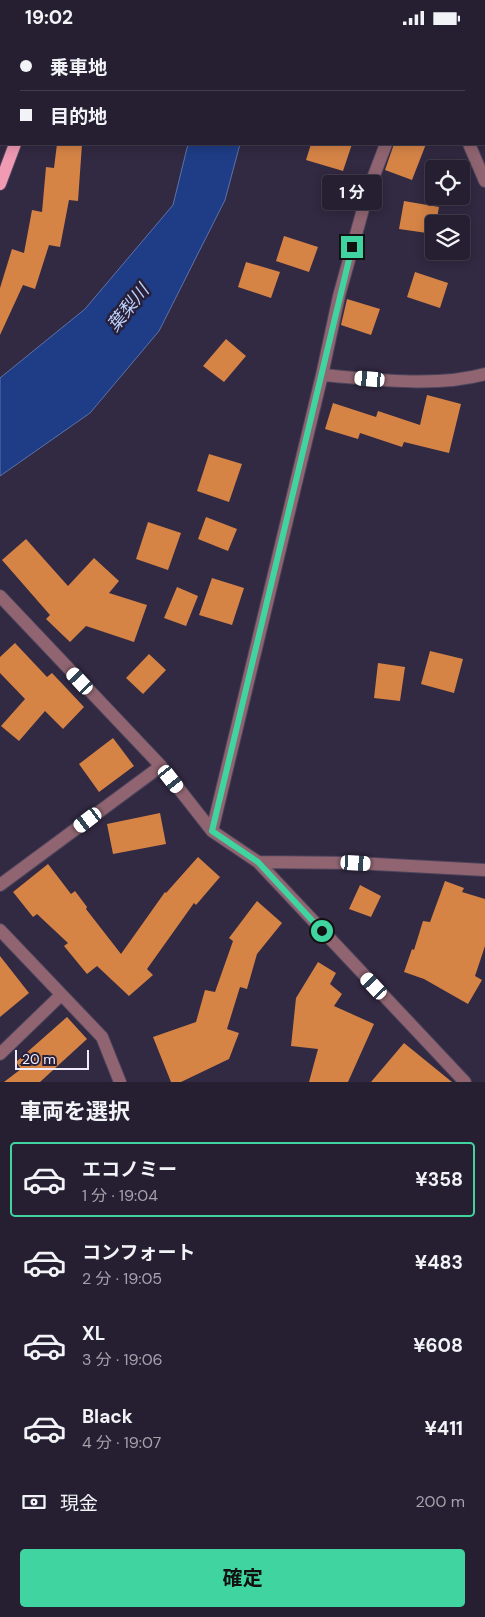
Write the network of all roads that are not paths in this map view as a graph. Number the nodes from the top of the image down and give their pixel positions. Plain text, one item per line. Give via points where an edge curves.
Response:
1 (15, 145) edge
2 (386, 145) edge
3 (469, 145) edge
4 (485, 181) edge
5 (0, 185) edge
6 (485, 374) edge
7 (322, 375) junction
8 (0, 596) edge
9 (161, 766) junction
10 (212, 831) junction
11 (258, 862) junction
12 (485, 870) edge
13 (0, 885) edge
14 (0, 930) edge
15 (61, 995) junction
16 (0, 1054) edge
17 (120, 1082) edge
18 (465, 1082) edge

1 - 5 main road
2 - 7 street via 368,191 338,297
3 - 4 street
6 - 7 street via 428,381
7 - 10 street
8 - 9 street
9 - 10 street
9 - 13 street
10 - 11 street
11 - 12 street
11 - 18 street
14 - 15 street
15 - 16 street
15 - 17 street via 102,1037

